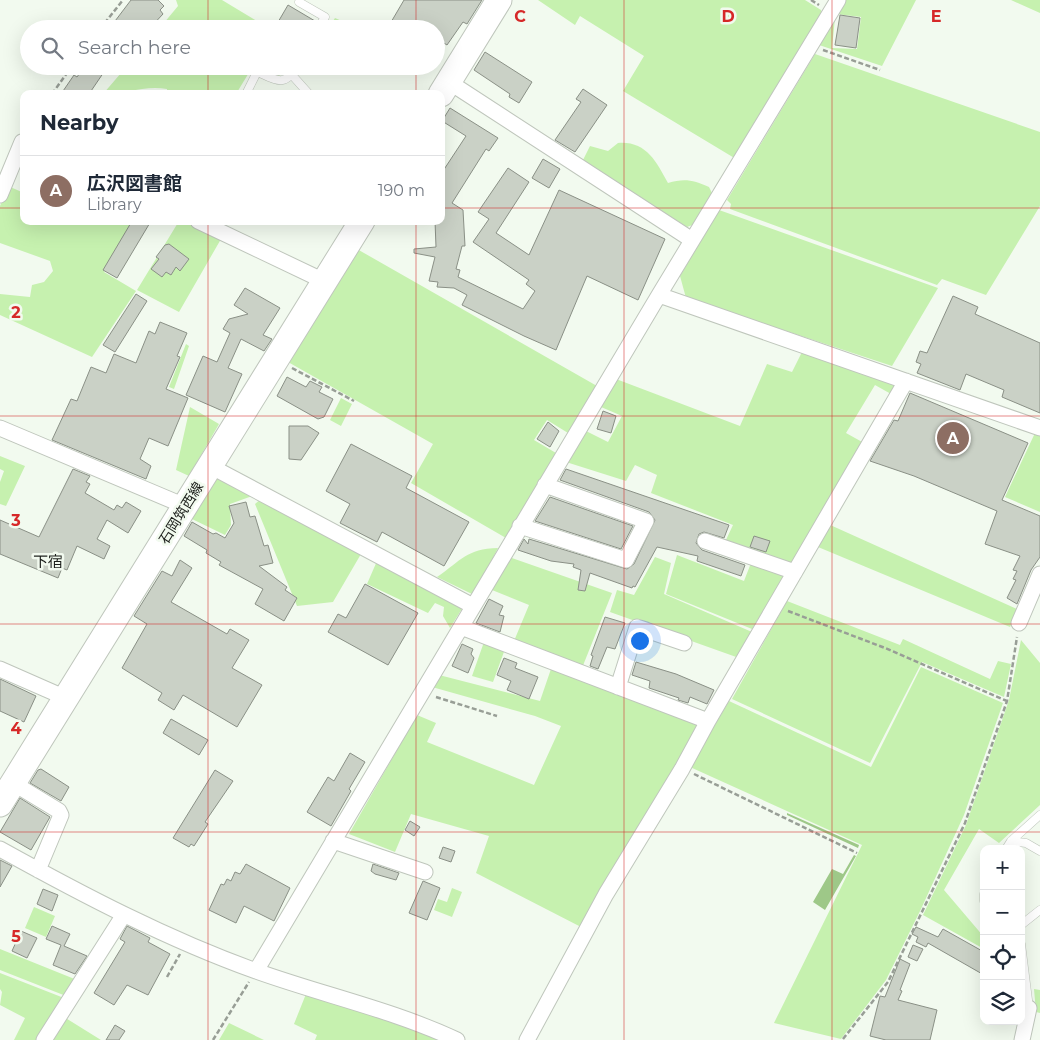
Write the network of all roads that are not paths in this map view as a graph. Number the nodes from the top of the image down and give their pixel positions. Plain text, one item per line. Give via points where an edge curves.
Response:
1 (499, 0) edge
2 (838, 0) edge
3 (299, 2) dead end
4 (323, 20) edge
5 (256, 75) edge
6 (268, 75) edge
7 (292, 75) joint
8 (445, 88) edge
9 (248, 90) edge
10 (305, 90) edge
11 (20, 147) edge
12 (0, 195) edge
13 (210, 225) edge
14 (359, 225) edge
15 (692, 240) junction
16 (324, 281) junction
17 (659, 295) junction
18 (906, 381) junction
19 (0, 428) edge
20 (1040, 428) edge
21 (210, 466) junction
22 (545, 485) junction
23 (185, 506) junction
24 (520, 526) junction
25 (705, 540) dead end
26 (795, 572) junction
27 (1040, 574) edge
28 (473, 606) junction
29 (1019, 623) road end
30 (461, 627) junction
31 (684, 643) dead end
32 (0, 669) edge
33 (618, 687) junction
34 (66, 698) junction
35 (708, 721) junction
36 (13, 783) junction
37 (0, 804) edge
38 (1040, 815) edge
39 (334, 841) junction
40 (1011, 841) junction
41 (1008, 845) edge
42 (0, 849) edge
43 (1040, 851) edge
44 (38, 870) junction
45 (425, 872) dead end
46 (1040, 910) edge
47 (123, 916) junction
48 (1025, 922) edge
49 (256, 971) junction
50 (1025, 980) edge
51 (1028, 1008) joint
52 (530, 1039) edge
53 (44, 1040) edge
54 (457, 1040) edge
55 (1022, 1040) edge

1 - 8 main road
2 - 15 street
3 - 4 lane via 325,17
5 - 9 lane
6 - 7 lane via 276,80 285,80
7 - 10 lane
8 - 15 street
11 - 12 street
13 - 16 street
14 - 16 main road, 石岡筑西線
15 - 17 street
16 - 21 main road, 石岡筑西線
17 - 18 street
17 - 22 street
18 - 20 street
18 - 26 street
19 - 23 street
21 - 23 main road, 石岡筑西線
21 - 28 street
22 - 24 street
22 - 24 street via 646,521 626,560
23 - 34 main road, 石岡筑西線
24 - 28 street
25 - 26 street
26 - 35 street
27 - 29 street
28 - 30 street
30 - 33 street
30 - 39 street
31 - 33 street via 637,627
32 - 34 street
33 - 35 street
34 - 36 main road, 石岡筑西線
35 - 52 street via 606,894
36 - 37 main road, 石岡筑西線
36 - 44 street via 61,815
38 - 40 lane
39 - 45 street
39 - 49 street
40 - 41 lane
40 - 43 lane via 1026,843
42 - 44 street
44 - 47 street
46 - 48 lane
47 - 49 street
47 - 53 street
49 - 54 street via 429,1027
50 - 51 lane
51 - 55 street

